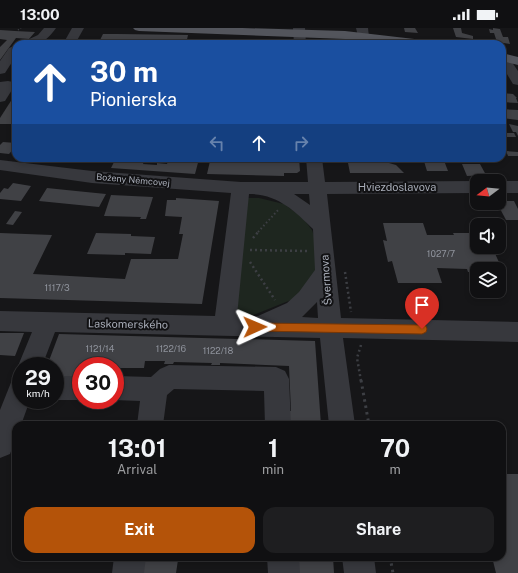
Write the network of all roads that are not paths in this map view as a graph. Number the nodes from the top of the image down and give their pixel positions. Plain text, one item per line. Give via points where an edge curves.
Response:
1 (50, 28) edge
2 (78, 28) edge
3 (139, 28) edge
4 (362, 32) edge
5 (300, 35) edge
6 (37, 40) edge
7 (71, 40) edge
8 (403, 40) edge
9 (12, 52) edge
10 (506, 59) edge
11 (518, 61) edge
12 (506, 64) edge
13 (0, 70) edge
14 (518, 81) edge
15 (0, 86) edge
16 (0, 98) edge
17 (315, 162) edge
18 (0, 166) edge
19 (318, 187) junction
20 (470, 187) edge
21 (506, 187) edge
22 (518, 187) edge
23 (242, 188) junction
24 (267, 188) junction
25 (322, 227) junction
26 (335, 269) junction
27 (0, 321) edge
28 (46, 322) junction
29 (240, 326) junction
30 (330, 327) junction
31 (518, 332) edge
32 (33, 357) edge
33 (124, 388) edge
34 (155, 389) junction
35 (13, 409) edge
36 (151, 421) edge
37 (278, 421) edge
38 (342, 421) edge
39 (0, 444) edge
40 (130, 561) edge
41 (283, 561) edge
42 (358, 561) edge
43 (128, 573) edge
44 (284, 573) edge
45 (360, 573) edge

1 - 6 street
2 - 7 street
3 - 5 main road
4 - 5 main road
4 - 8 main road
9 - 13 street
10 - 11 main road
12 - 14 street
15 - 16 street via 8,85
17 - 19 street, Švermova
18 - 23 street, Boženy Němcovej via 100,178
19 - 20 street, Hviezdoslavova
19 - 24 street, Boženy Němcovej
19 - 25 street, Švermova
21 - 22 street
23 - 24 street, Boženy Němcovej
23 - 29 street via 238,250
24 - 25 street, Boženy Němcovej via 286,196
25 - 26 street, Švermova
26 - 29 street, Laskomerského via 308,300 286,316
26 - 30 street, Švermova
27 - 28 street, Laskomerského
28 - 29 street, Laskomerského
28 - 32 street
29 - 30 street, Laskomerského
30 - 31 street, Laskomerského
30 - 38 street, Švermova
33 - 34 street
34 - 36 street
34 - 37 street via 169,377 276,379
35 - 39 street
40 - 43 street
41 - 44 street
42 - 45 street

